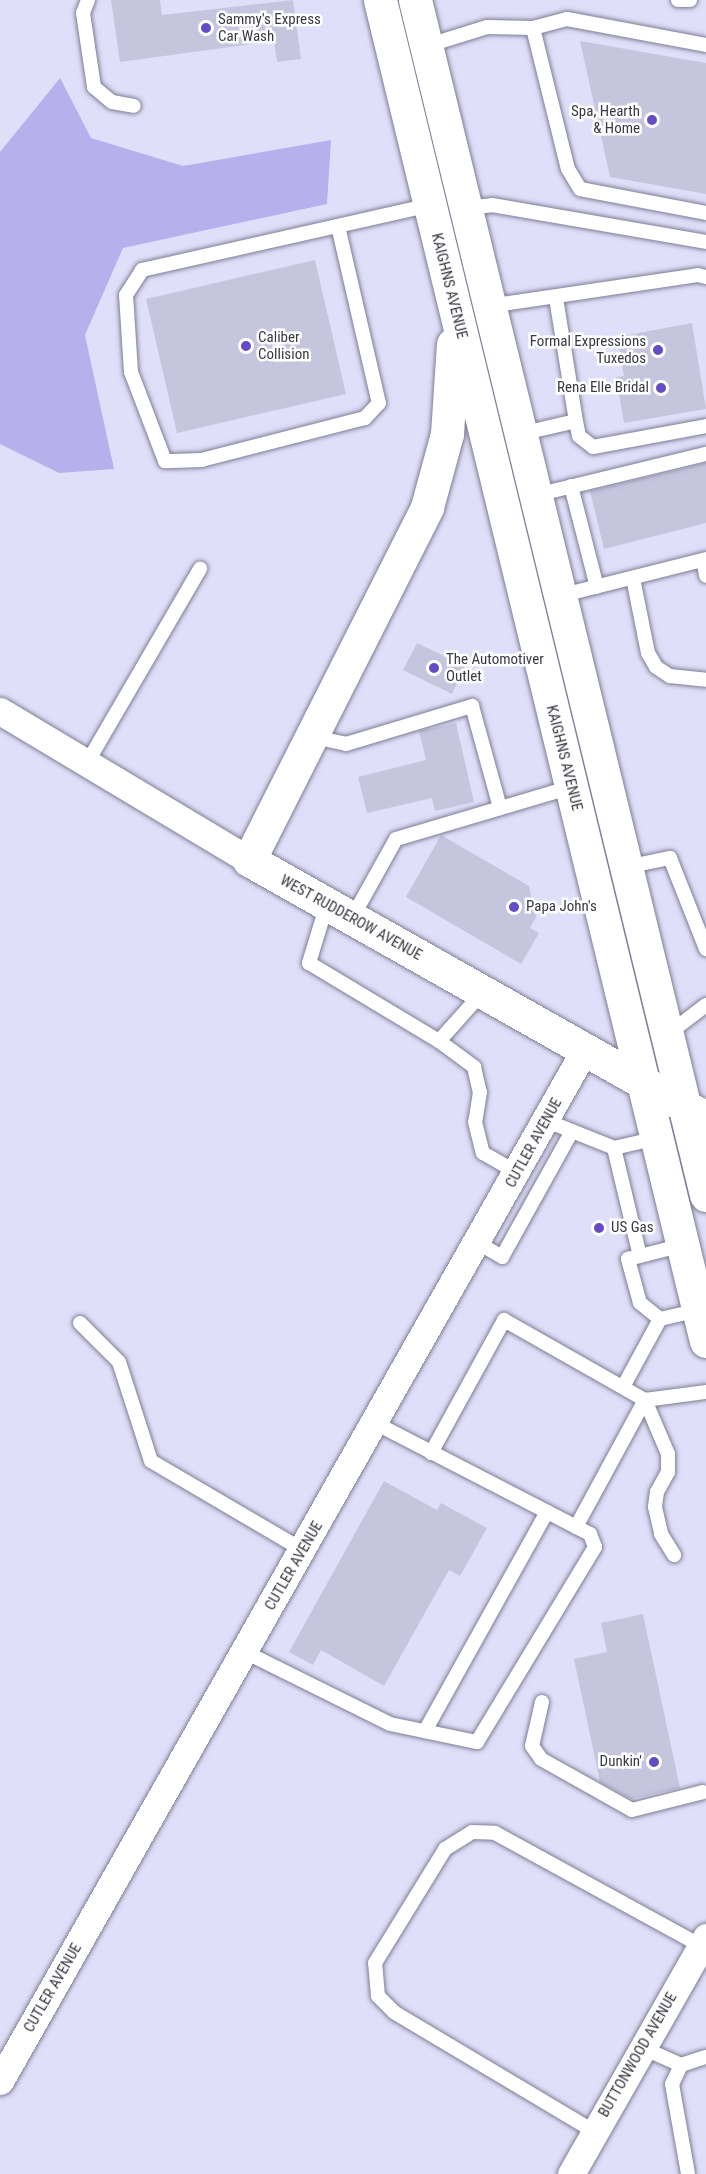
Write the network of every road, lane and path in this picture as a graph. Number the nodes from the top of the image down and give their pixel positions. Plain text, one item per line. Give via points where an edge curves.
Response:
1 (88, 0) edge
2 (380, 0) edge
3 (415, 0) edge
4 (678, 0) edge
5 (690, 0) edge
6 (533, 28) junction
7 (706, 45) edge
8 (426, 46) junction
9 (134, 106) dead end
10 (429, 205) junction
11 (465, 208) junction
12 (706, 213) edge
13 (338, 226) junction
14 (706, 242) edge
15 (706, 278) edge
16 (556, 298) junction
17 (489, 306) junction
18 (455, 309) junction
19 (576, 422) junction
20 (706, 426) edge
21 (520, 434) junction
22 (706, 454) edge
23 (571, 486) junction
24 (535, 495) junction
25 (704, 560) edge
26 (200, 569) dead end
27 (706, 576) edge
28 (633, 578) junction
29 (597, 587) junction
30 (559, 596) junction
31 (706, 680) edge
32 (0, 711) edge
33 (314, 737) junction
34 (87, 763) junction
35 (572, 787) junction
36 (500, 808) junction
37 (249, 860) junction
38 (626, 867) junction
39 (340, 911) junction
40 (706, 949) edge
41 (484, 992) junction
42 (706, 1005) edge
43 (667, 1035) junction
44 (439, 1041) junction
45 (585, 1049) junction
46 (643, 1081) junction
47 (695, 1112) edge
48 (547, 1121) junction
49 (572, 1131) junction
50 (657, 1138) junction
51 (614, 1148) junction
52 (518, 1173) junction
53 (706, 1195) edge
54 (478, 1243) junction
55 (683, 1245) junction
56 (640, 1256) junction
57 (698, 1310) junction
58 (660, 1319) junction
59 (80, 1323) dead end
60 (706, 1341) edge
61 (623, 1387) junction
62 (706, 1392) edge
63 (645, 1400) junction
64 (375, 1424) junction
65 (431, 1453) junction
66 (547, 1512) junction
67 (576, 1527) junction
68 (303, 1550) junction
69 (674, 1555) dead end
70 (245, 1652) junction
71 (542, 1702) dead end
72 (425, 1731) junction
73 (703, 1792) dead end
74 (703, 1942) edge
75 (643, 2048) junction
76 (706, 2057) edge
77 (681, 2065) junction
78 (0, 2081) edge
79 (595, 2132) junction
80 (571, 2174) edge
81 (688, 2174) edge

1 - 9 lane via 83,13 94,87 112,102
2 - 10 main road, KAIGHNS AVENUE
3 - 8 main road
4 - 5 lane
6 - 7 lane via 567,19
6 - 8 lane via 488,27
6 - 12 lane via 568,169 580,189
8 - 11 main road
10 - 13 lane
10 - 18 main road, KAIGHNS AVENUE
11 - 14 lane via 492,205
11 - 17 main road
13 - 13 lane via 142,270 126,295 131,372 165,461 202,460 365,418 379,403
15 - 16 lane via 698,275
16 - 17 lane
16 - 19 lane
17 - 21 main road
18 - 33 main road via 447,434 436,483
18 - 35 main road, KAIGHNS AVENUE
19 - 20 lane via 579,436 593,447
19 - 21 lane
21 - 24 main road
22 - 23 lane
23 - 24 lane
23 - 29 lane
24 - 30 main road
25 - 27 lane
25 - 28 lane
26 - 34 lane
28 - 29 lane
28 - 31 lane via 648,653 656,667 670,676
29 - 30 lane
30 - 38 main road
32 - 34 street, WEST RUDDEROW AVENUE
33 - 36 lane via 346,744 472,706
33 - 37 main road
34 - 37 street, WEST RUDDEROW AVENUE
35 - 36 lane
35 - 46 main road, KAIGHNS AVENUE
36 - 39 lane via 396,839
37 - 39 main road, WEST RUDDEROW AVENUE
38 - 40 lane via 670,858
38 - 43 main road
39 - 41 main road, WEST RUDDEROW AVENUE
39 - 44 lane via 309,963
41 - 44 lane
41 - 45 main road, WEST RUDDEROW AVENUE
42 - 43 lane
43 - 47 main road
44 - 52 lane via 474,1067 480,1092 475,1122 483,1153
45 - 46 main road, WEST RUDDEROW AVENUE
45 - 48 street, CUTLER AVENUE
46 - 47 main road, WEST RUDDEROW AVENUE
46 - 50 main road, KAIGHNS AVENUE
47 - 53 main road
48 - 49 lane
48 - 52 street, CUTLER AVENUE
49 - 51 lane
49 - 54 lane via 502,1257
50 - 51 lane
50 - 55 main road, KAIGHNS AVENUE
51 - 56 lane
52 - 54 street, CUTLER AVENUE
54 - 64 street, CUTLER AVENUE
55 - 56 lane
55 - 57 main road, KAIGHNS AVENUE
56 - 58 lane via 628,1259 640,1303
57 - 58 lane
57 - 60 main road, KAIGHNS AVENUE
58 - 61 lane
59 - 68 lane via 119,1362 151,1461
61 - 63 lane
61 - 65 lane via 504,1320
62 - 63 lane
63 - 67 lane
63 - 69 lane via 668,1454 668,1472 657,1492 655,1507 661,1534
64 - 65 lane
64 - 68 street, CUTLER AVENUE
65 - 66 lane
66 - 67 lane
66 - 72 lane
67 - 72 lane via 590,1534 595,1546 477,1742
68 - 70 street, CUTLER AVENUE
70 - 72 lane via 390,1724
70 - 78 street, CUTLER AVENUE
71 - 73 lane via 532,1746 551,1765 632,1810
74 - 75 street, BUTTONWOOD AVENUE
74 - 79 lane via 495,1833 472,1832 445,1849 375,1963 378,1996 394,2012
75 - 77 lane
75 - 79 street, BUTTONWOOD AVENUE
76 - 77 lane
77 - 81 lane via 672,2084
79 - 80 street, BUTTONWOOD AVENUE

